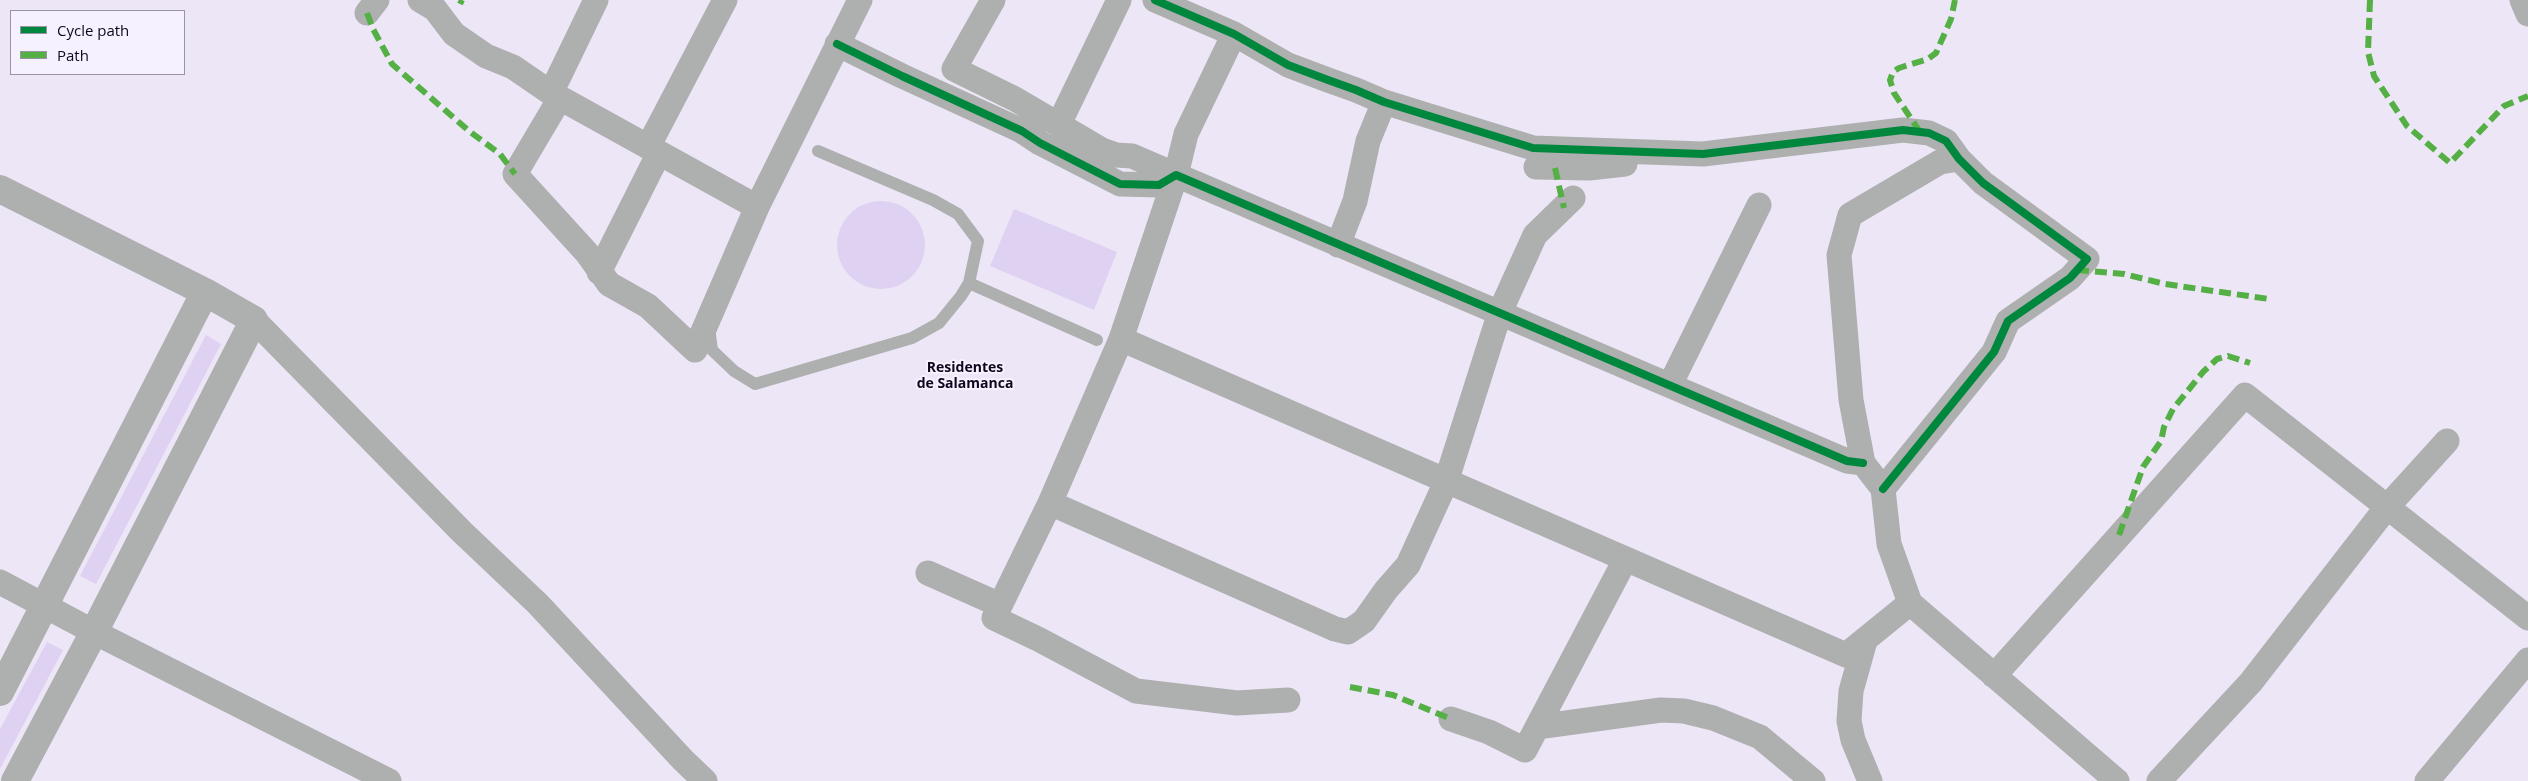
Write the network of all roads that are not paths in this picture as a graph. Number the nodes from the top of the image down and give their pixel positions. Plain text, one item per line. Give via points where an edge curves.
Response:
1 (420, 0) edge
2 (596, 0) edge
3 (725, 0) edge
4 (860, 0) edge
5 (993, 0) edge
6 (1119, 0) edge
7 (1156, 0) edge
8 (2522, 0) edge
9 (2528, 14) edge
10 (1234, 34) junction
11 (838, 44) junction
12 (555, 95) junction
13 (1384, 102) junction
14 (1059, 124) junction
15 (653, 150) junction
16 (818, 151) dead end
17 (1703, 154) junction
18 (1959, 159) junction
19 (1536, 167) dead end
20 (1176, 175) junction
21 (0, 189) edge
22 (1573, 198) dead end
23 (1759, 205) dead end
24 (757, 207) junction
25 (1338, 245) junction
26 (599, 272) junction
27 (969, 283) junction
28 (205, 292) junction
29 (1500, 312) junction
30 (708, 319) junction
31 (254, 320) junction
32 (1121, 339) junction
33 (1097, 340) dead end
34 (1670, 385) junction
35 (2446, 441) dead end
36 (1863, 462) junction
37 (1446, 482) junction
38 (1883, 489) junction
39 (1050, 502) junction
40 (2387, 507) junction
41 (1624, 560) junction
42 (928, 573) dead end
43 (0, 582) edge
44 (1910, 602) junction
45 (46, 605) junction
46 (1000, 605) junction
47 (2528, 618) edge
48 (94, 632) junction
49 (1865, 642) junction
50 (2528, 660) edge
51 (1994, 676) junction
52 (0, 692) edge
53 (1288, 700) dead end
54 (1451, 719) dead end
55 (1537, 726) junction
56 (15, 781) edge
57 (389, 781) edge
58 (706, 781) edge
59 (1813, 781) edge
60 (1870, 781) edge
61 (2117, 781) edge
62 (2160, 781) edge
63 (2427, 781) edge

1 - 12 street via 435,9 454,34 486,56 514,66
2 - 12 street
3 - 15 street
4 - 11 street
5 - 14 street via 954,69
6 - 14 street
7 - 10 street
8 - 9 street
10 - 13 street via 1288,65
10 - 20 street via 1186,134
11 - 20 street via 1022,131 1120,184 1159,185
11 - 24 street
12 - 15 street
12 - 26 street via 515,174 587,253
13 - 17 street via 1533,148
13 - 25 street via 1368,141 1355,201
14 - 20 street via 1102,150 1132,156
15 - 24 street
15 - 26 street
16 - 27 lane via 933,200 958,214 978,241
17 - 18 street via 1904,130 1930,133 1946,141
17 - 19 street via 1589,168
18 - 36 street via 1940,162 1850,215 1839,254 1851,400
18 - 38 street via 1983,184 2087,259 2070,278 2008,321 1994,352
20 - 25 street
20 - 32 street
21 - 28 street
22 - 29 street via 1535,235
23 - 34 street
24 - 30 street
25 - 29 street
26 - 30 street via 609,284 648,306 695,350
27 - 30 lane via 939,323 912,338 755,384 734,371 712,350
27 - 33 lane
28 - 31 street
28 - 45 street
29 - 34 street
29 - 37 street
31 - 48 street
31 - 58 street via 462,532 538,604
32 - 37 street
32 - 39 street
34 - 36 street via 1847,461
35 - 40 street
36 - 38 street
37 - 39 street via 1408,565 1364,621 1348,632
37 - 41 street
38 - 44 street via 1889,544
39 - 46 street
40 - 47 street
40 - 51 street via 2245,395
40 - 62 street via 2251,682
41 - 49 street via 1846,655
41 - 55 street
42 - 46 street
43 - 45 street
44 - 49 street
44 - 51 street
45 - 48 street
45 - 52 street
46 - 53 street via 994,618 1136,691 1236,703
48 - 56 street
48 - 57 street
49 - 60 street via 1851,691 1849,721 1853,740
50 - 63 street
51 - 61 street
54 - 55 street via 1525,750
55 - 59 street via 1684,710 1760,737

